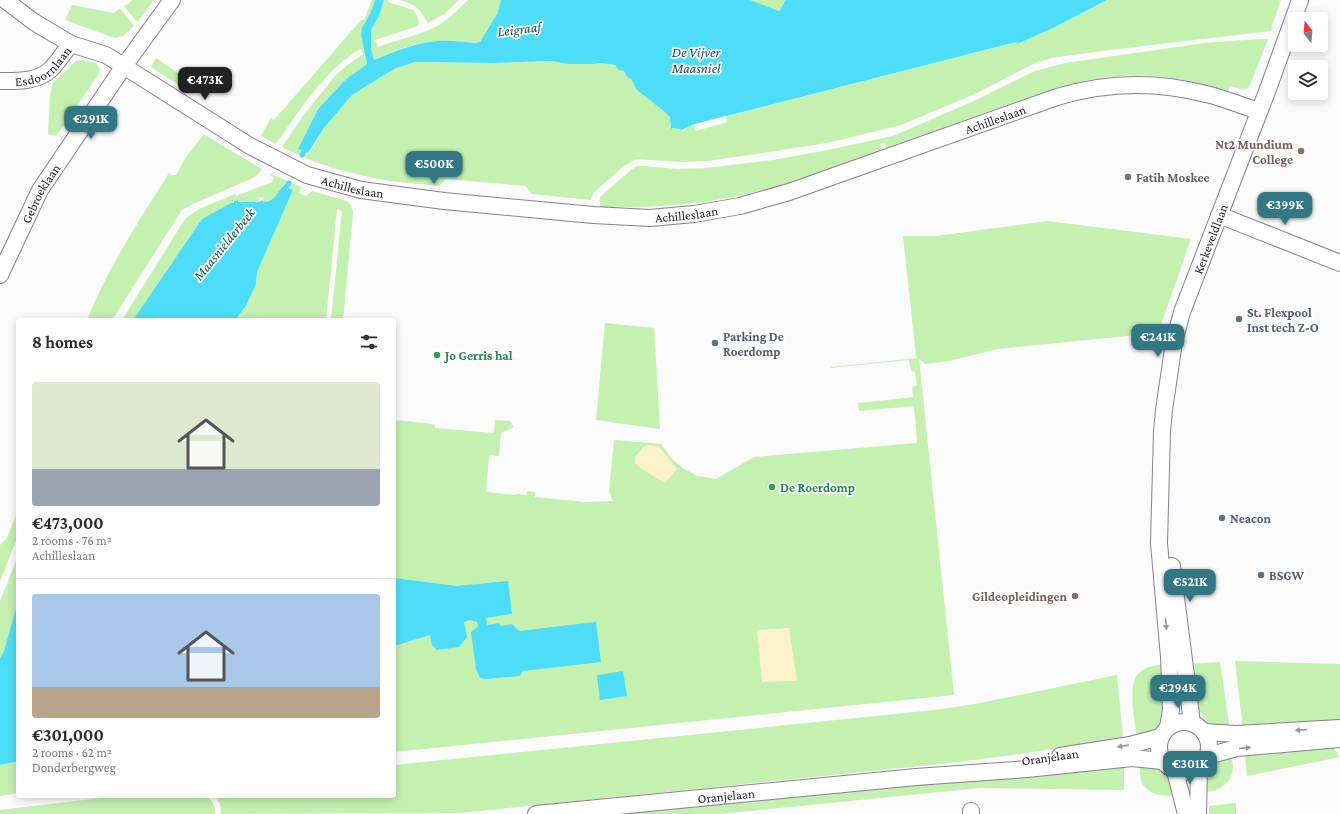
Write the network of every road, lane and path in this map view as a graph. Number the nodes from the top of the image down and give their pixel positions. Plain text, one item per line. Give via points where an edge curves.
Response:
1 (5, 0) edge
2 (172, 0) edge
3 (1300, 0) edge
4 (71, 44) junction
5 (124, 66) junction
6 (0, 81) edge
7 (1259, 111) junction
8 (1219, 215) junction
9 (1340, 263) edge
10 (0, 275) edge
11 (1161, 488) junction
12 (1198, 728) junction
13 (1340, 728) edge
14 (1164, 732) junction
15 (1340, 739) edge
16 (1162, 761) junction
17 (1203, 761) junction
18 (1175, 770) junction
19 (916, 777) junction
20 (536, 814) edge
21 (1186, 814) edge
22 (1198, 814) edge

1 - 4 street via 34,22
2 - 5 street, Gebroeklaan
3 - 7 street, Kerkeveldlaan
4 - 5 street, Esdoornlaan via 106,55
4 - 6 street, Esdoornlaan via 50,70 39,77
5 - 7 street, Achilleslaan via 250,146 307,175 335,184 444,201 650,218 740,206 790,192 1078,90 1135,84 1170,87 1206,94
5 - 10 street, Gebroeklaan via 40,190
7 - 8 street, Kerkeveldlaan
8 - 9 street
8 - 11 street, Kerkeveldlaan via 1182,312 1174,342 1164,410
11 - 12 street, Kerkeveldlaan
11 -> 14 street, Kerkeveldlaan via 1159,543 1171,710
13 -> 12 street via 1236,734
12 - 14 street via 1184,722 1176,723
12 - 17 street via 1208,740 1209,748
14 - 16 street via 1158,745
14 -> 19 street, Oranjelaan via 1130,745
17 -> 15 street via 1237,748
16 - 18 street
16 - 19 street, Oranjelaan via 1132,758
17 - 18 street via 1192,771
17 - 22 street
18 - 21 street
19 - 20 street, Oranjelaan

